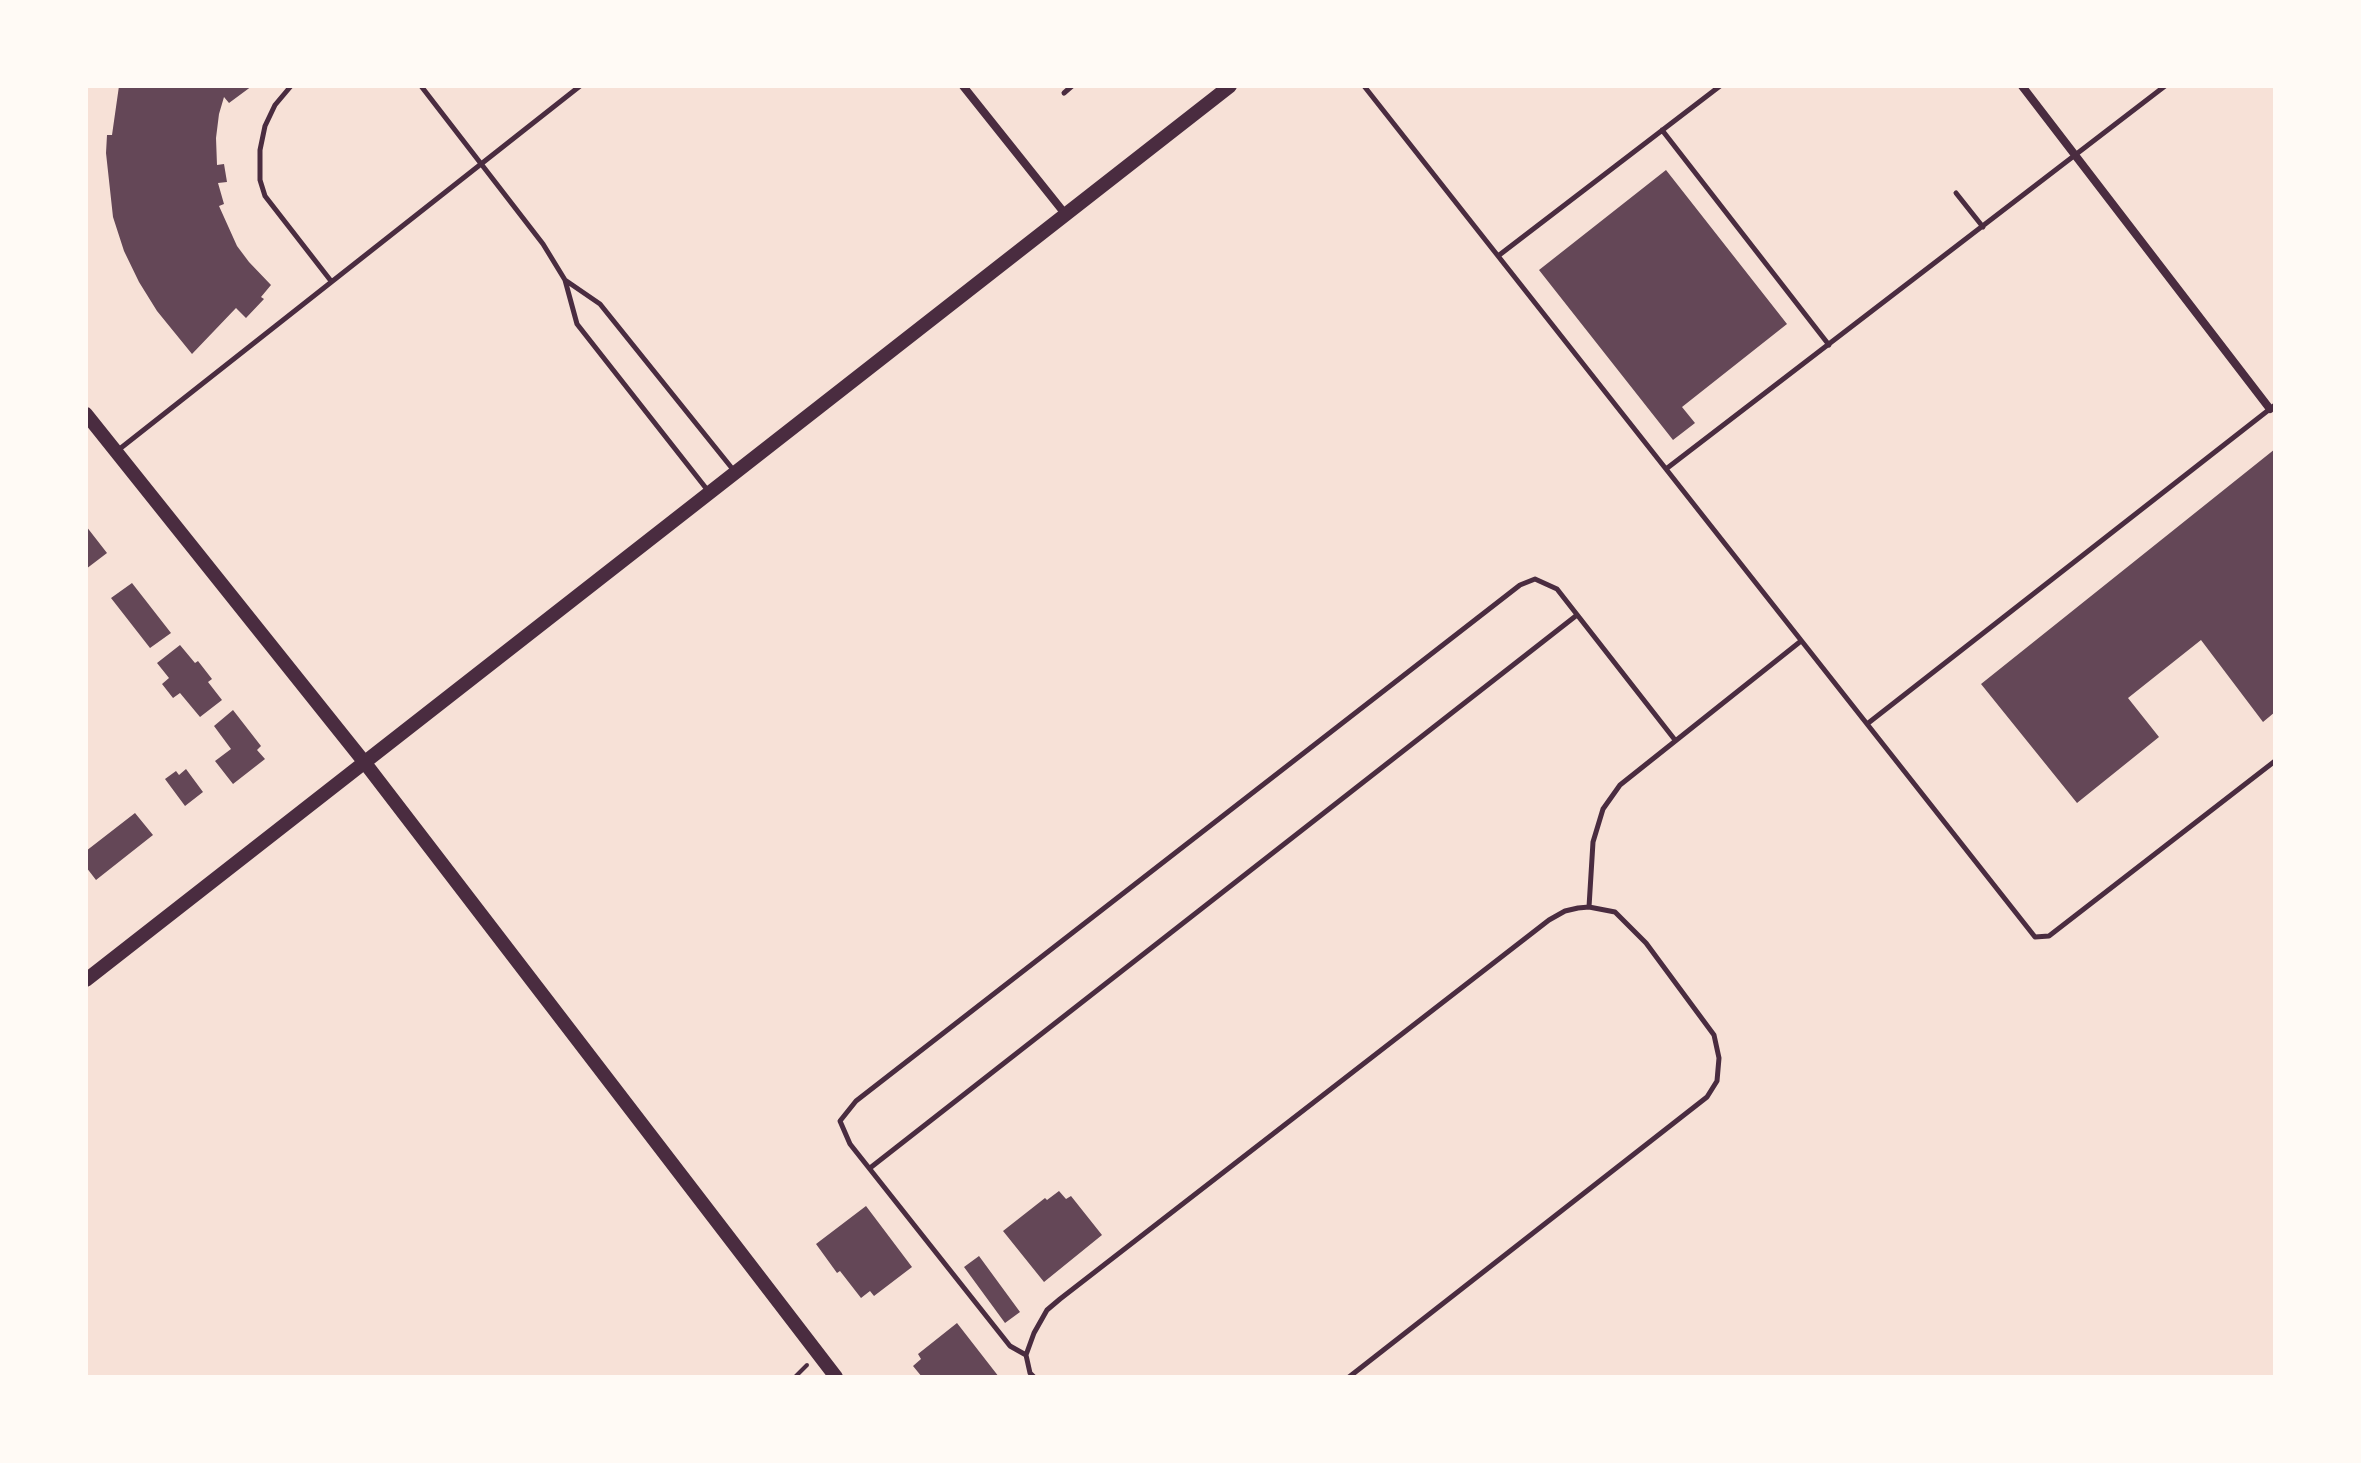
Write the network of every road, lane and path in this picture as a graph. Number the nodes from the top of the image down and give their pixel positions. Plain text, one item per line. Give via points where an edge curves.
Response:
1 (291, 86) edge
2 (421, 86) edge
3 (580, 86) edge
4 (963, 86) edge
5 (1072, 86) edge
6 (1230, 86) edge
7 (1364, 86) edge
8 (1720, 86) edge
9 (2022, 86) edge
10 (2165, 86) edge
11 (1064, 93) dead end
12 (1662, 130) junction
13 (2076, 156) junction
14 (481, 163) junction
15 (1956, 193) dead end
16 (1066, 215) junction
17 (1983, 227) junction
18 (1498, 256) junction
19 (565, 280) junction
20 (331, 281) junction
21 (1829, 345) junction
22 (2272, 407) edge
23 (86, 414) edge
24 (117, 451) junction
25 (1666, 469) junction
26 (736, 473) junction
27 (710, 493) junction
28 (1577, 615) junction
29 (1801, 641) junction
30 (1867, 724) junction
31 (1675, 740) junction
32 (2275, 761) edge
33 (365, 763) junction
34 (1589, 907) junction
35 (86, 980) edge
36 (870, 1168) junction
37 (1026, 1355) junction
38 (836, 1377) edge
39 (1034, 1377) edge
40 (1349, 1377) edge

1 - 20 lane via 265,126 260,180 265,196
2 - 14 lane
3 - 14 lane
4 - 16 street
5 - 11 lane
6 - 16 main road
7 - 18 lane
8 - 12 lane
9 - 13 street
10 - 13 lane
12 - 18 lane
12 - 21 lane
13 - 17 lane
13 - 22 street
14 - 19 lane
14 - 20 lane
15 - 17 lane
16 - 26 main road
17 - 21 lane
18 - 25 lane
19 - 26 lane via 600,304
19 - 27 lane via 577,324
20 - 24 lane
21 - 25 lane
22 - 30 lane
23 - 24 main road
24 - 33 main road
25 - 29 lane
26 - 27 main road
27 - 33 main road
28 - 31 lane
28 - 36 lane
28 - 36 lane via 1557,589 1535,579 1520,585 856,1101 840,1121
29 - 30 lane
29 - 31 lane
30 - 32 lane via 2035,937 2049,936
31 - 34 lane via 1620,785 1603,809 1593,842
33 - 35 main road
33 - 38 main road
34 - 37 lane via 1549,920 1060,1299 1047,1310
34 - 40 lane via 1615,912 1625,920 1714,1035 1717,1081 1707,1097 1660,1135
36 - 37 lane via 1010,1346
37 - 39 lane

